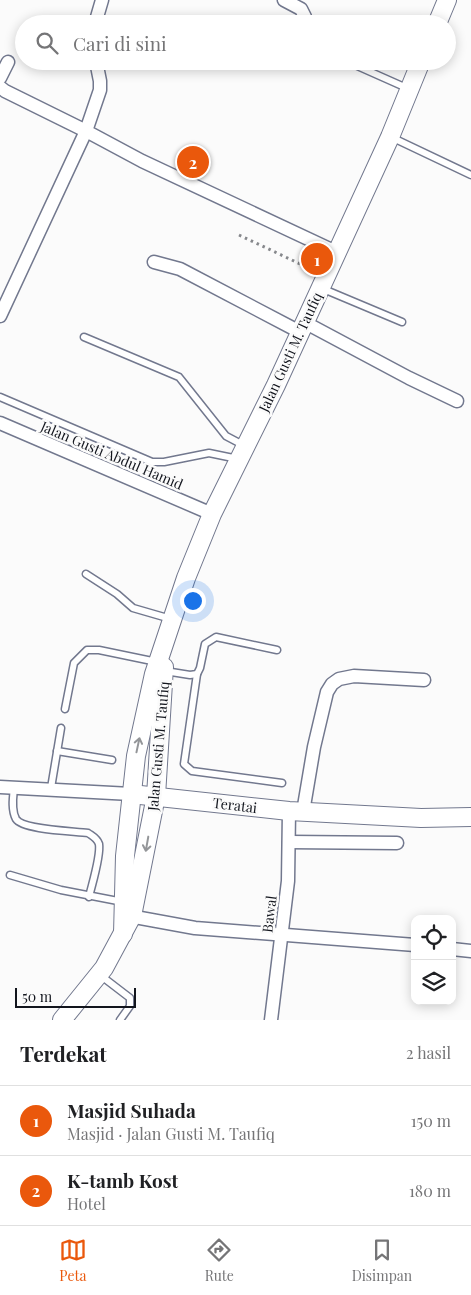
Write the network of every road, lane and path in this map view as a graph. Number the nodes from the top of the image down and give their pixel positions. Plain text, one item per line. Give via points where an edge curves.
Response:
1 (102, 0) edge
2 (284, 0) edge
3 (447, 0) edge
4 (98, 15) edge
5 (303, 15) edge
6 (441, 15) edge
7 (8, 62) dead end
8 (98, 70) edge
9 (366, 70) edge
10 (417, 70) edge
11 (0, 78) edge
12 (0, 86) edge
13 (409, 90) junction
14 (86, 131) junction
15 (390, 137) junction
16 (471, 175) edge
17 (239, 235) dead end
18 (336, 252) junction
19 (154, 262) dead end
20 (322, 282) junction
21 (0, 316) edge
22 (402, 322) dead end
23 (302, 327) junction
24 (84, 337) dead end
25 (0, 397) edge
26 (457, 401) dead end
27 (0, 422) edge
28 (243, 453) junction
29 (212, 514) junction
30 (86, 574) dead end
31 (172, 620) junction
32 (277, 650) dead end
33 (161, 667) junction
34 (197, 674) junction
35 (424, 680) dead end
36 (65, 708) dead end
37 (62, 728) dead end
38 (58, 751) junction
39 (112, 760) dead end
40 (282, 783) dead end
41 (0, 787) edge
42 (14, 788) junction
43 (51, 788) junction
44 (131, 794) junction
45 (156, 796) junction
46 (296, 812) junction
47 (471, 817) edge
48 (289, 842) junction
49 (397, 844) dead end
50 (10, 875) dead end
51 (90, 897) junction
52 (127, 911) junction
53 (282, 936) junction
54 (411, 945) edge
55 (456, 949) edge
56 (471, 951) edge
57 (99, 974) junction
58 (62, 1020) edge
59 (120, 1020) edge
60 (271, 1020) edge

1 - 4 street
2 - 5 street via 301,9
3 - 6 main road
7 - 11 street
8 - 14 street via 100,90
9 - 13 lane
10 - 13 main road, Jalan Gusti M. Taufiq
12 - 14 street
13 - 15 main road, Jalan Gusti M. Taufiq
14 - 18 street via 142,161
14 - 21 street
15 - 16 lane
15 - 18 main road, Jalan Gusti M. Taufiq
17 - 20 path
18 - 20 main road, Jalan Gusti M. Taufiq
19 - 23 street via 180,269
20 - 22 lane
20 - 23 main road, Jalan Gusti M. Taufiq
23 - 26 street
23 - 28 main road, Jalan Gusti M. Taufiq
24 - 28 lane via 179,377
25 - 28 lane via 152,462 209,453
27 - 29 street, Jalan Gusti Abdul Hamid
28 - 29 main road, Jalan Gusti M. Taufiq
29 - 31 main road, Jalan Gusti M. Taufiq
30 - 31 lane via 133,608
31 - 33 main road, Jalan Gusti M. Taufiq
32 - 34 lane via 216,637 205,644
33 - 34 lane via 190,676
33 - 36 lane via 99,650 87,650 74,663
44 -> 33 main road, Jalan Gusti M. Taufiq via 138,748
33 - 45 main road, Jalan Gusti M. Taufiq
34 - 40 lane via 184,764 192,771
35 - 46 street, Bawal via 354,676 332,684 327,692
37 - 38 lane
38 - 39 lane
38 - 43 lane
41 - 42 street, Teratai
42 - 43 street, Teratai
42 - 51 lane via 13,811 17,820 27,826 88,833 99,843
43 - 44 street, Teratai
44 - 45 main road, Teratai
44 - 52 main road, Jalan Gusti M. Taufiq via 125,856
45 - 46 main road, Teratai
45 -> 52 main road, Jalan Gusti M. Taufiq
46 - 47 main road, Teratai
46 - 48 street, Bawal
48 - 49 street
48 - 53 street, Bawal
50 - 51 lane
51 - 52 lane
52 - 53 street via 194,928
52 - 57 main road, Jalan Gusti M. Taufiq via 123,934
53 - 54 street
53 - 60 street, Bawal
55 - 56 street
57 - 58 main road, Jalan Gusti M. Taufiq
57 - 59 lane via 130,998 130,1006

